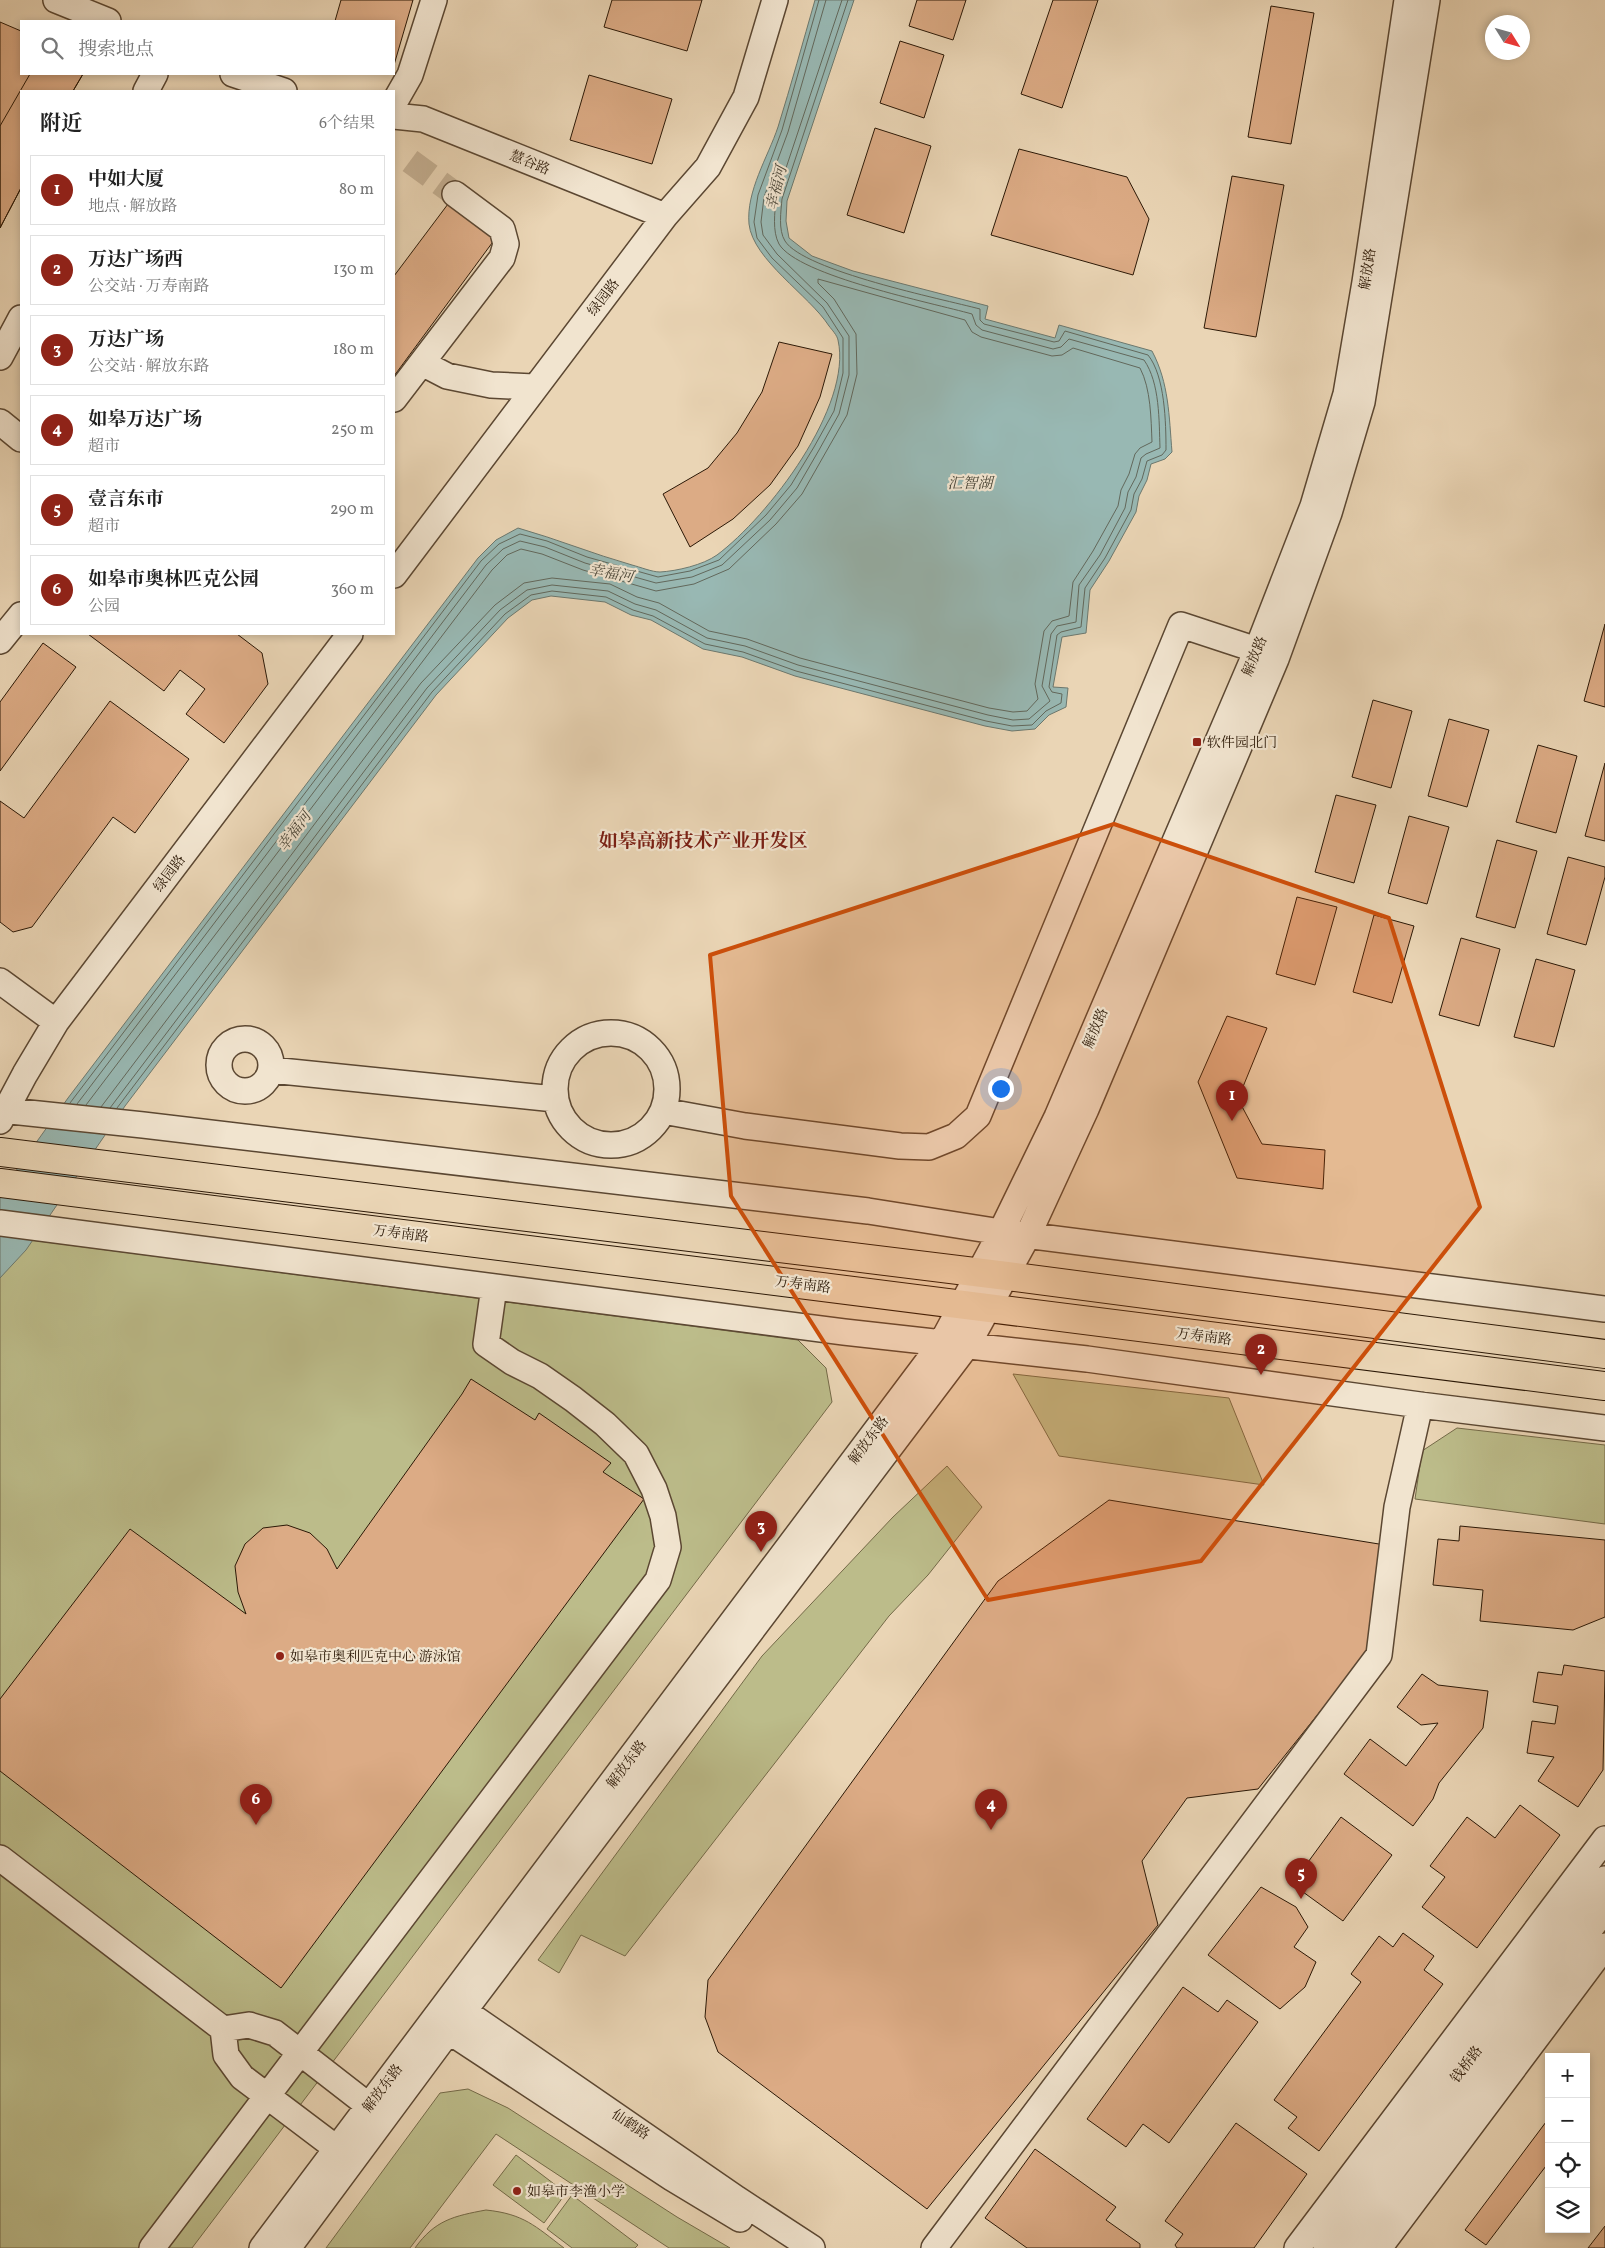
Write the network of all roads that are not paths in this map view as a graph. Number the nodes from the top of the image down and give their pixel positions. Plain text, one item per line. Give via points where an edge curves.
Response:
1 (56, 0) edge
2 (434, 0) edge
3 (775, 0) edge
4 (1407, 0) edge
5 (1427, 0) edge
6 (106, 20) edge
7 (154, 75) edge
8 (236, 75) edge
9 (147, 90) edge
10 (281, 90) edge
11 (395, 101) edge
12 (395, 116) edge
13 (455, 194) tunnel mouth
14 (665, 216) junction
15 (20, 320) edge
16 (0, 357) edge
17 (422, 363) junction
18 (534, 387) junction
19 (395, 398) edge
20 (0, 422) edge
21 (20, 438) edge
22 (395, 575) edge
23 (20, 616) edge
24 (349, 635) edge
25 (0, 641) edge
26 (1266, 655) junction
27 (0, 981) edge
28 (56, 1022) junction
29 (271, 1070) dead end
30 (555, 1099) junction
31 (663, 1111) junction
32 (2, 1114) edge
33 (605, 1145) junction
34 (0, 1152) edge
35 (599, 1180) junction
36 (0, 1183) edge
37 (0, 1223) edge
38 (1001, 1232) junction
39 (1028, 1234) junction
40 (978, 1273) junction
41 (1007, 1276) junction
42 (494, 1287) junction
43 (961, 1304) junction
44 (988, 1308) junction
45 (1605, 1309) edge
46 (941, 1344) junction
47 (968, 1344) junction
48 (1605, 1354) edge
49 (1605, 1386) edge
50 (1420, 1405) junction
51 (1605, 1428) edge
52 (1605, 1839) edge
53 (0, 1858) edge
54 (1605, 1879) edge
55 (1605, 1909) edge
56 (1605, 1946) edge
57 (456, 2006) junction
58 (441, 2027) junction
59 (223, 2029) junction
60 (301, 2053) junction
61 (266, 2096) junction
62 (369, 2106) junction
63 (336, 2148) junction
64 (152, 2248) edge
65 (262, 2248) edge
66 (288, 2248) edge
67 (786, 2248) edge
68 (812, 2248) edge
69 (934, 2248) edge
70 (1297, 2248) edge
71 (1326, 2248) edge
72 (1351, 2248) edge
73 (1379, 2248) edge

1 - 6 street
2 - 11 street via 410,75
3 - 14 street, 绿园路 via 746,97 708,167
4 - 26 street, 解放路 via 1346,394
5 - 26 street, 解放路 via 1362,402 1329,512
7 - 9 street
8 - 10 street
12 - 14 street, 慧谷路 via 423,120
13 - 17 street via 502,229 506,244 502,258
14 - 18 street, 绿园路
15 - 16 street
17 - 18 street via 448,376 491,385
17 - 19 street
18 - 22 street, 绿园路
20 - 21 street
23 - 25 street
24 - 28 street, 绿园路
26 - 31 street via 1181,625 978,1116 956,1136 929,1147 900,1146 745,1126
26 - 38 street, 解放路 via 1057,1117
26 - 39 street, 解放路 via 1086,1108
27 - 28 street
28 - 32 street, 绿园路
29 - 30 street
30 - 31 street via 555,1080 562,1061 574,1046 590,1036 609,1032 628,1034 645,1043 658,1057 666,1074 668,1093
30 - 33 street via 561,1116 572,1130 587,1140
31 - 33 street via 640,1138 623,1144
32 - 35 street via 143,1125
33 - 35 street
34 - 40 main road
35 - 38 street via 868,1211
36 - 43 main road, 万寿南路
37 - 42 street
38 - 39 street
38 - 40 street, 解放路
39 - 41 street, 解放路
39 - 45 street
40 - 41 main road
40 - 43 street, 解放东路
41 - 44 street, 解放东路
41 - 48 main road
42 - 46 street
42 - 60 street via 486,1344 573,1399 636,1454 654,1489 668,1547 658,1580 639,1607
43 - 44 main road, 万寿南路
43 - 46 street, 解放东路
44 - 47 street, 解放东路
44 - 49 main road, 万寿南路
46 - 47 street
46 - 57 street, 解放东路
47 - 50 street
47 - 57 street, 解放东路
50 - 51 street
50 - 69 street via 1397,1507 1379,1655
52 - 70 street
53 - 59 street
54 - 71 street, 钱桥路
55 - 72 street, 钱桥路
56 - 73 street
57 - 58 street, 解放东路
57 - 68 street, 仙鹤路
58 - 62 street, 解放东路
58 - 66 street, 解放东路
58 - 67 street, 仙鹤路 via 672,2178
59 - 60 street via 249,2024 275,2033
59 - 61 street via 226,2055 242,2077
60 - 61 street
60 - 62 street
61 - 63 street
61 - 64 street
62 - 63 street, 解放东路
63 - 65 street, 解放东路

